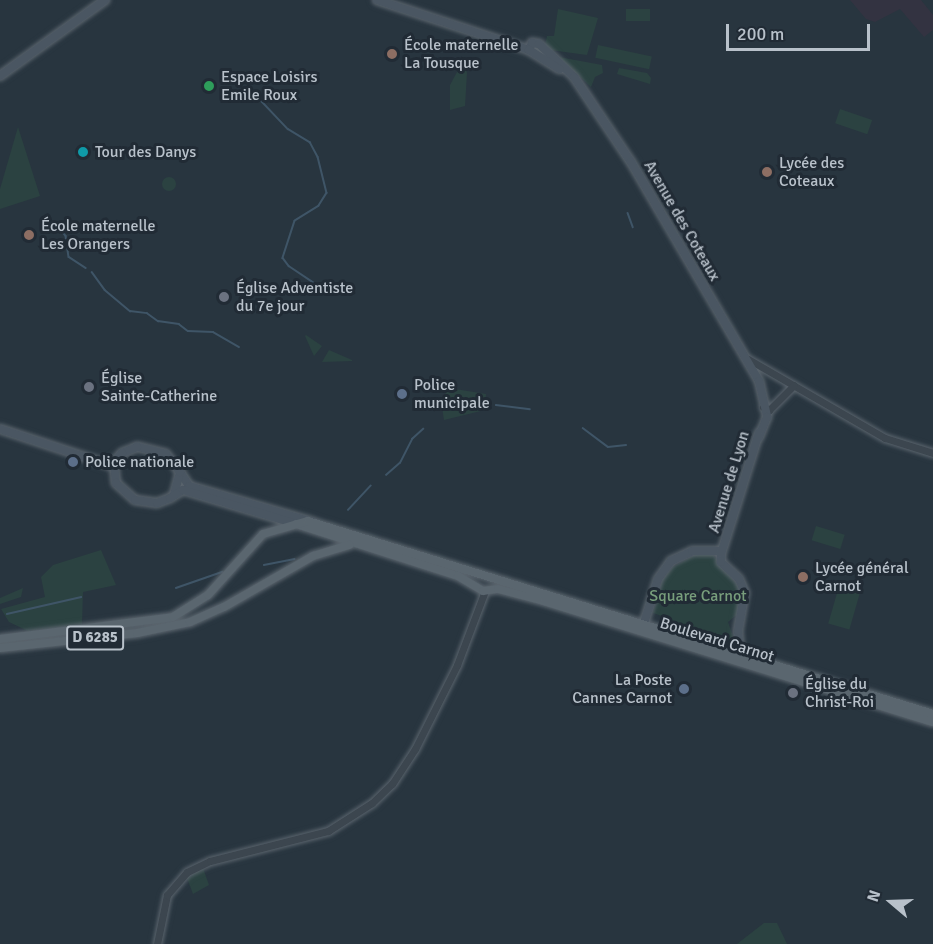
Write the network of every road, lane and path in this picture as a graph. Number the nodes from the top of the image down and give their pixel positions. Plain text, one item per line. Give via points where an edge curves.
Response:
1 (105, 0) edge
2 (377, 0) edge
3 (541, 46) junction
4 (529, 50) junction
5 (538, 55) junction
6 (0, 76) edge
7 (578, 82) junction
8 (748, 359) junction
9 (765, 368) junction
10 (756, 376) junction
11 (794, 385) junction
12 (759, 386) junction
13 (761, 401) junction
14 (766, 410) junction
15 (763, 421) junction
16 (0, 429) edge
17 (759, 437) joint
18 (933, 453) edge
19 (112, 466) junction
20 (180, 472) junction
21 (174, 495) junction
22 (312, 522) junction
23 (296, 524) junction
24 (329, 532) junction
25 (353, 544) junction
26 (722, 551) junction
27 (313, 556) junction
28 (482, 575) junction
29 (494, 578) junction
30 (485, 588) junction
31 (640, 622) junction
32 (0, 639) edge
33 (0, 648) edge
34 (741, 653) junction
35 (933, 714) edge
36 (933, 722) edge
37 (157, 943) edge

1 - 6 main road
2 - 4 main road, Avenue des Coteaux
3 - 4 main road via 534,43
3 - 5 main road
3 - 7 main road, Avenue des Coteaux
4 - 5 main road, Avenue des Coteaux
5 - 7 main road, Avenue des Coteaux
7 - 8 main road, Avenue des Coteaux via 631,162
8 - 9 street
8 - 10 main road, Avenue des Coteaux
9 - 10 street
9 - 11 street
10 - 12 main road, Avenue des Coteaux
11 - 14 street
11 - 18 street via 885,438
12 - 13 main road, Avenue des Coteaux
12 - 14 main road, Avenue des Coteaux
13 - 14 street
13 - 15 main road, Avenue des Coteaux
14 - 15 main road, Avenue des Coteaux
15 - 17 main road, Avenue des Coteaux
16 - 19 main road
17 - 26 main road, Avenue de Lyon
19 - 20 main road via 126,450 147,447 170,457
19 - 21 main road via 116,483 135,500 157,502
20 - 21 main road
20 - 22 main road, Boulevard Carnot via 189,486
21 - 23 main road, Boulevard Carnot via 183,490
22 - 23 main road, Boulevard Carnot
22 - 24 main road, Boulevard Carnot
23 - 24 main road, Boulevard Carnot
23 - 32 main road, D 6285 via 263,534 208,595 173,617
24 - 25 main road, Boulevard Carnot
24 - 27 main road
24 - 28 main road, Boulevard Carnot
25 - 27 main road, D 6285
25 - 30 main road, Boulevard Carnot
26 - 31 main road via 692,550 671,561 661,574
26 - 34 main road via 721,562 735,574 744,593 738,631
27 - 33 main road, D 6285 via 190,622 137,633
28 - 29 main road, Boulevard Carnot
28 - 30 main road
29 - 30 main road
29 - 31 main road, Boulevard Carnot
30 - 36 main road, Boulevard Carnot via 544,601
30 - 37 street via 457,664 414,751 392,784 370,805 328,831 210,861 187,872 167,895
31 - 34 main road, Boulevard Carnot
34 - 35 main road, Boulevard Carnot

